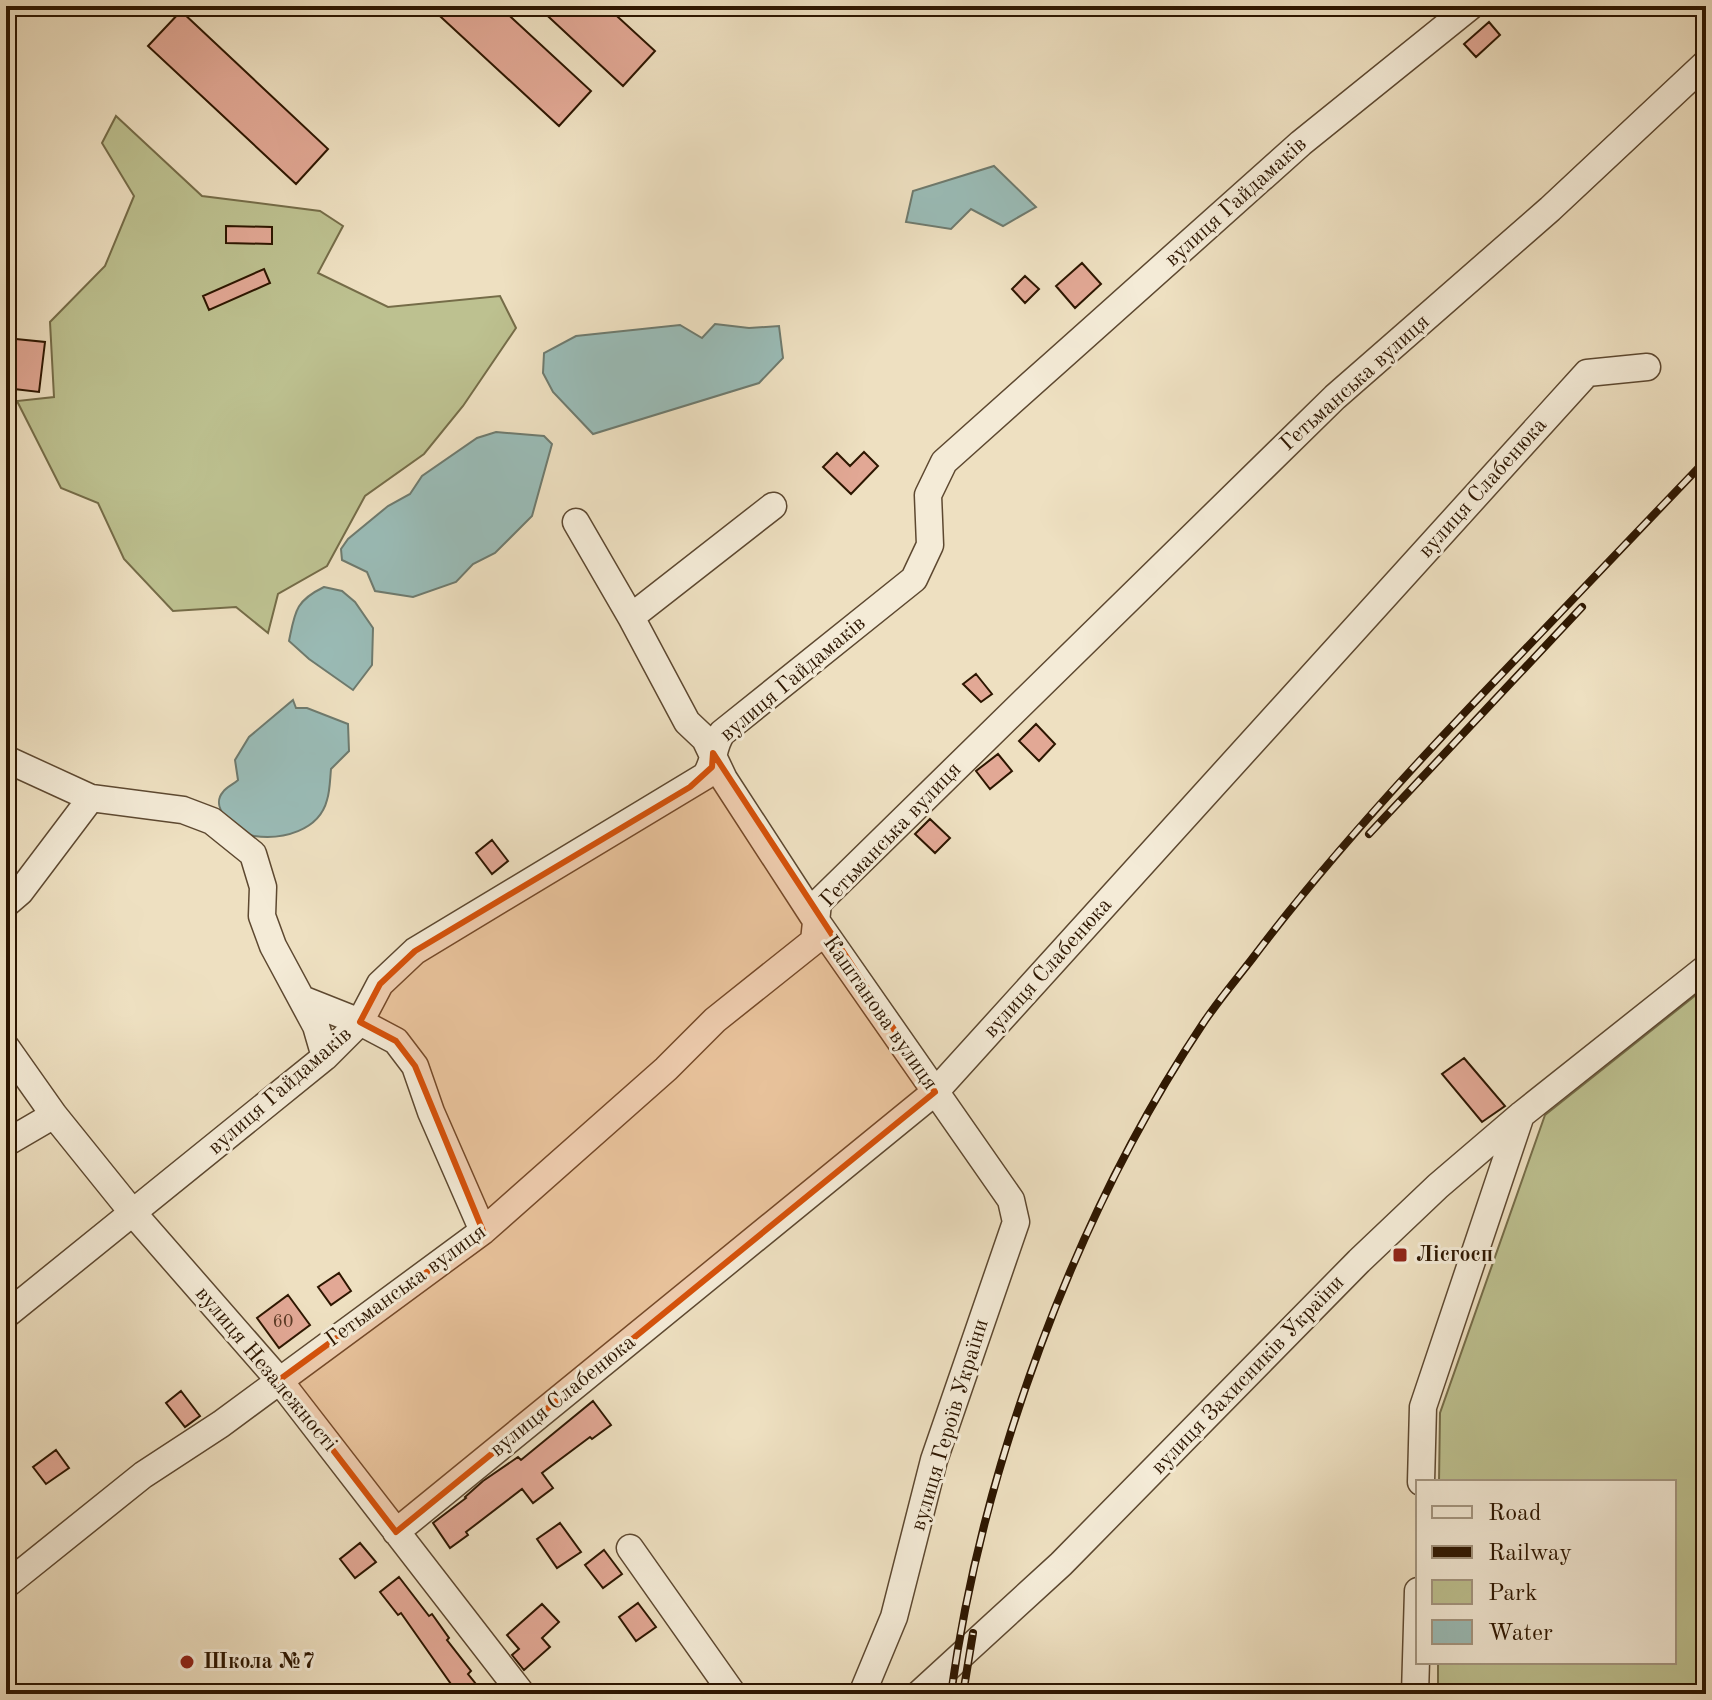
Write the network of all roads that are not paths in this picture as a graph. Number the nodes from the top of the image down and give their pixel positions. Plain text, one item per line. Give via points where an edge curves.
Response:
1 (1471, 6) edge
2 (1706, 63) edge
3 (1647, 367) dead end
4 (773, 506) dead end
5 (576, 522) dead end
6 (631, 617) junction
7 (713, 753) junction
8 (6, 759) edge
9 (91, 798) junction
10 (6, 904) edge
11 (815, 919) junction
12 (1706, 968) edge
13 (302, 999) junction
14 (360, 1022) junction
15 (6, 1047) edge
16 (325, 1057) junction
17 (935, 1092) junction
18 (54, 1115) junction
19 (1521, 1115) junction
20 (6, 1143) edge
21 (1011, 1200) joint
22 (133, 1213) junction
23 (483, 1231) junction
24 (6, 1315) edge
25 (279, 1380) junction
26 (1421, 1480) edge
27 (396, 1532) junction
28 (630, 1548) dead end
29 (6, 1585) edge
30 (1416, 1660) edge
31 (522, 1694) edge
32 (733, 1694) edge
33 (862, 1694) edge
34 (919, 1694) edge
35 (1415, 1694) edge

1 - 7 street, вулиця Гайдамаків via 1301,143 944,462 928,495 930,545 914,579 722,733
2 - 11 street, Гетьманська вулиця via 1550,209 1335,397 818,903
3 - 17 street, вулиця Слабенюка via 1587,373
4 - 6 street
5 - 6 street, Каштанова вулиця
6 - 7 street, Каштанова вулиця via 687,722
7 - 11 street, Каштанова вулиця via 724,779
7 - 14 street, вулиця Гайдамаків via 712,767 690,787 415,951 380,984
8 - 9 street
9 - 10 street
9 - 13 street via 183,810 212,821 253,854 263,887 262,916
11 - 17 street, Каштанова вулиця
11 - 23 street, Гетьманська вулиця via 814,941 715,1020
12 - 19 street, вулиця Захисників України
13 - 14 street
13 - 16 street
14 - 16 street, вулиця Гайдамаків
14 - 23 street via 396,1041 415,1066
15 - 18 street, вулиця Незалежності
16 - 22 street, вулиця Гайдамаків
17 - 21 street, Каштанова вулиця
17 - 27 street, вулиця Слабенюка
18 - 20 street
18 - 22 street, вулиця Незалежності
19 - 26 street via 1423,1407
19 - 34 street, вулиця Захисників України via 1359,1261 1061,1564
21 - 33 street, вулиця Героїв України via 1016,1222 934,1460 894,1617
22 - 24 street, вулиця Гайдамаків
22 - 25 street, вулиця Незалежності
23 - 25 street, Гетьманська вулиця
25 - 27 street, вулиця Незалежності
25 - 29 street, Гетьманська вулиця via 143,1475
27 - 31 street, вулиця Незалежності
28 - 32 street
30 - 35 street

